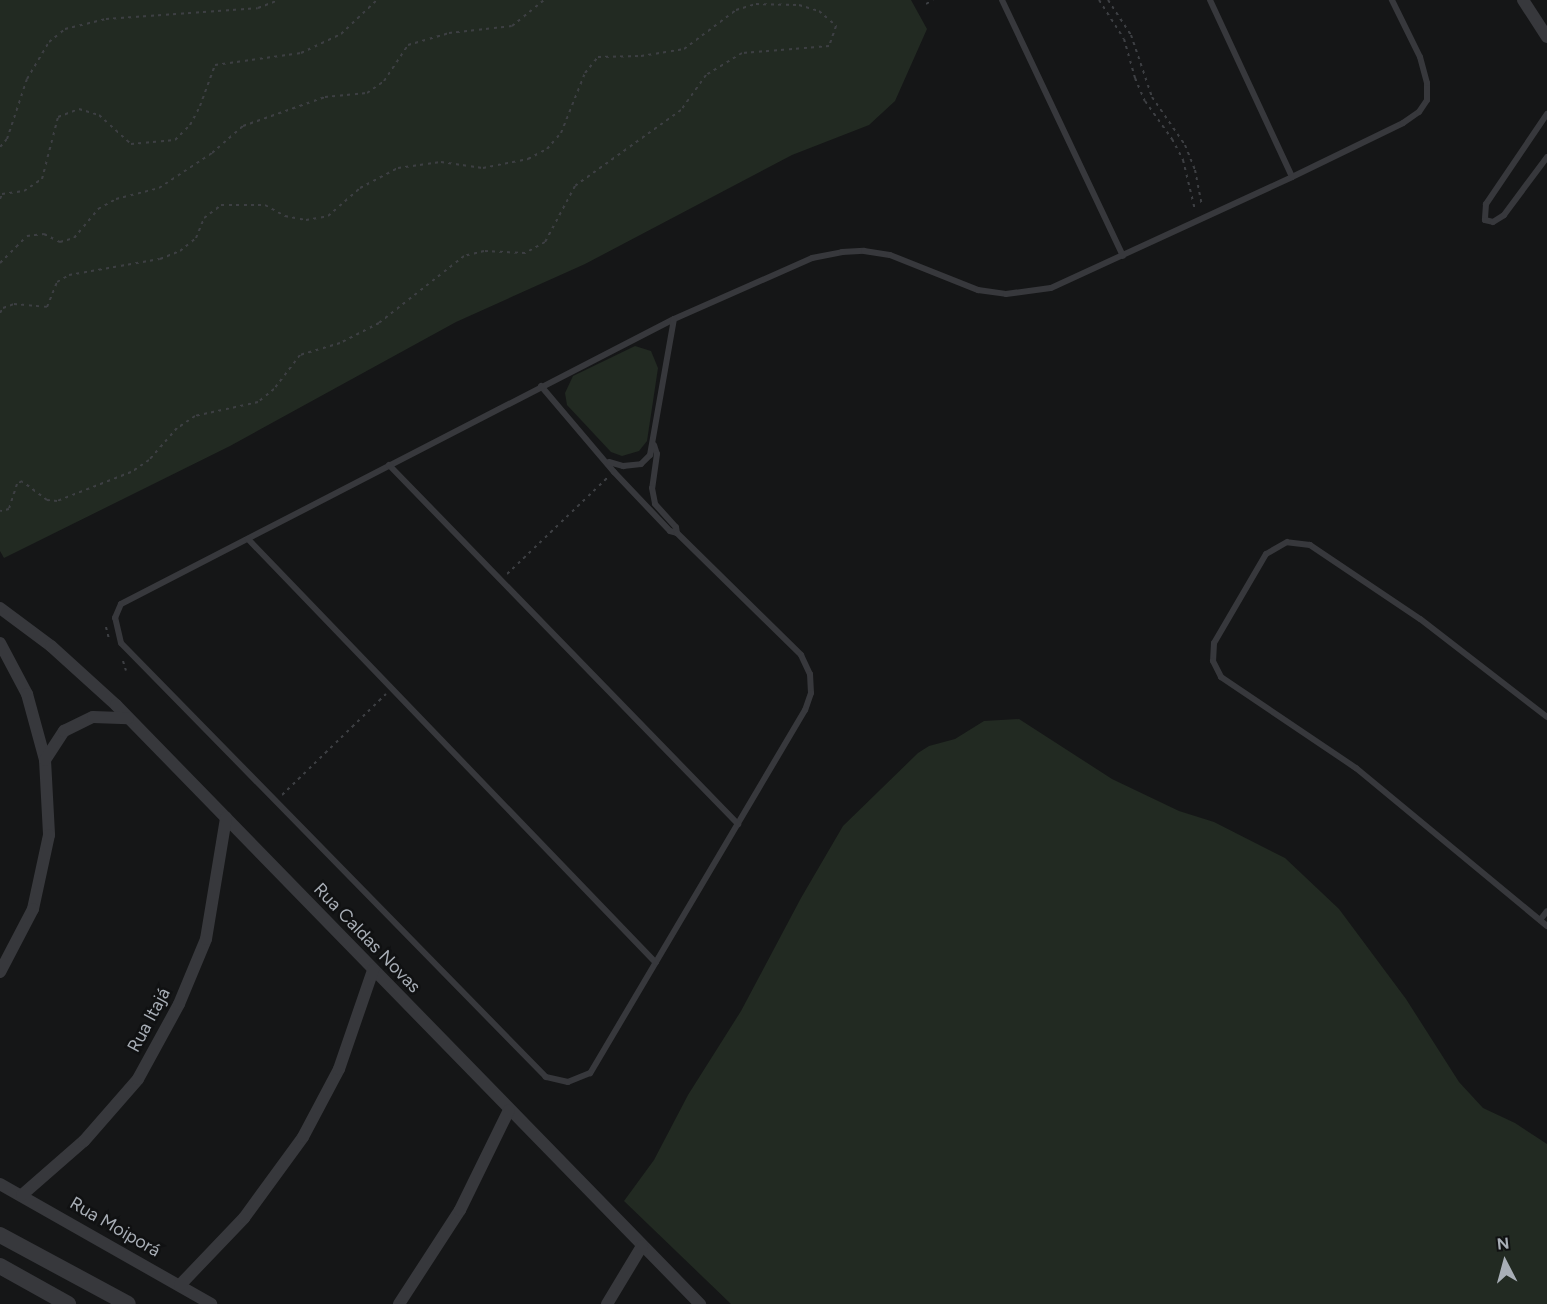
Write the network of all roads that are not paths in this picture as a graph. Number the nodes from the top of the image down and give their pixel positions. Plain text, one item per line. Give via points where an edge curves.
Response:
1 (1002, 0) edge
2 (1209, 0) edge
3 (1392, 0) edge
4 (1522, 0) edge
5 (1547, 37) edge
6 (1547, 114) edge
7 (1547, 157) edge
8 (1292, 177) junction
9 (1123, 256) junction
10 (674, 318) junction
11 (541, 386) junction
12 (654, 445) junction
13 (609, 462) junction
14 (389, 465) junction
15 (677, 532) junction
16 (248, 539) junction
17 (0, 608) edge
18 (0, 643) edge
19 (1547, 717) edge
20 (128, 718) junction
21 (45, 759) junction
22 (226, 818) junction
23 (738, 824) junction
24 (1547, 911) edge
25 (1540, 920) junction
26 (1547, 926) edge
27 (657, 963) junction
28 (373, 970) junction
29 (0, 972) edge
30 (509, 1110) junction
31 (0, 1184) edge
32 (22, 1195) junction
33 (0, 1235) edge
34 (642, 1246) junction
35 (0, 1266) edge
36 (180, 1285) junction
37 (68, 1304) edge
38 (128, 1304) edge
39 (211, 1304) edge
40 (399, 1304) edge
41 (607, 1304) edge
42 (700, 1304) edge

1 - 9 lane
2 - 8 lane
3 - 8 lane via 1420,57 1427,100 1419,112 1403,123
4 - 5 street
6 - 7 lane via 1486,204 1485,220 1493,222 1504,214
8 - 9 lane
9 - 10 lane via 1051,288 1006,294 978,290 890,255 842,252 812,258
10 - 11 lane
10 - 12 lane
11 - 13 lane
11 - 14 lane
12 - 13 lane via 641,464 624,466
12 - 15 lane via 657,454 653,497
13 - 15 lane via 670,531
14 - 16 lane
14 - 23 lane
15 - 23 lane via 801,655 810,674 811,693 806,710
16 - 27 lane
16 - 27 lane via 121,604 115,618 121,643 546,1077 568,1082 590,1073
17 - 20 street, Rua Caldas Novas via 51,646
18 - 21 street via 27,694
19 - 25 lane via 1420,619 1310,545 1287,542 1266,554 1214,643 1213,661 1221,677 1356,768
20 - 21 street via 93,717 64,731
20 - 22 street, Rua Caldas Novas
21 - 29 street via 49,835 33,909
22 - 28 street, Rua Caldas Novas
22 - 32 street, Rua Itajá via 206,939 179,1004 138,1079 84,1141
23 - 27 lane
24 - 25 lane
25 - 26 lane
28 - 30 street, Rua Caldas Novas
28 - 36 street via 339,1069 303,1137 244,1218
30 - 34 street, Rua Caldas Novas
30 - 40 street via 460,1210
31 - 32 street, Rua Moiporá
32 - 36 street, Rua Moiporá
33 - 38 street
34 - 41 street
34 - 42 street, Rua Caldas Novas
35 - 37 street
36 - 39 street, Rua Moiporá

